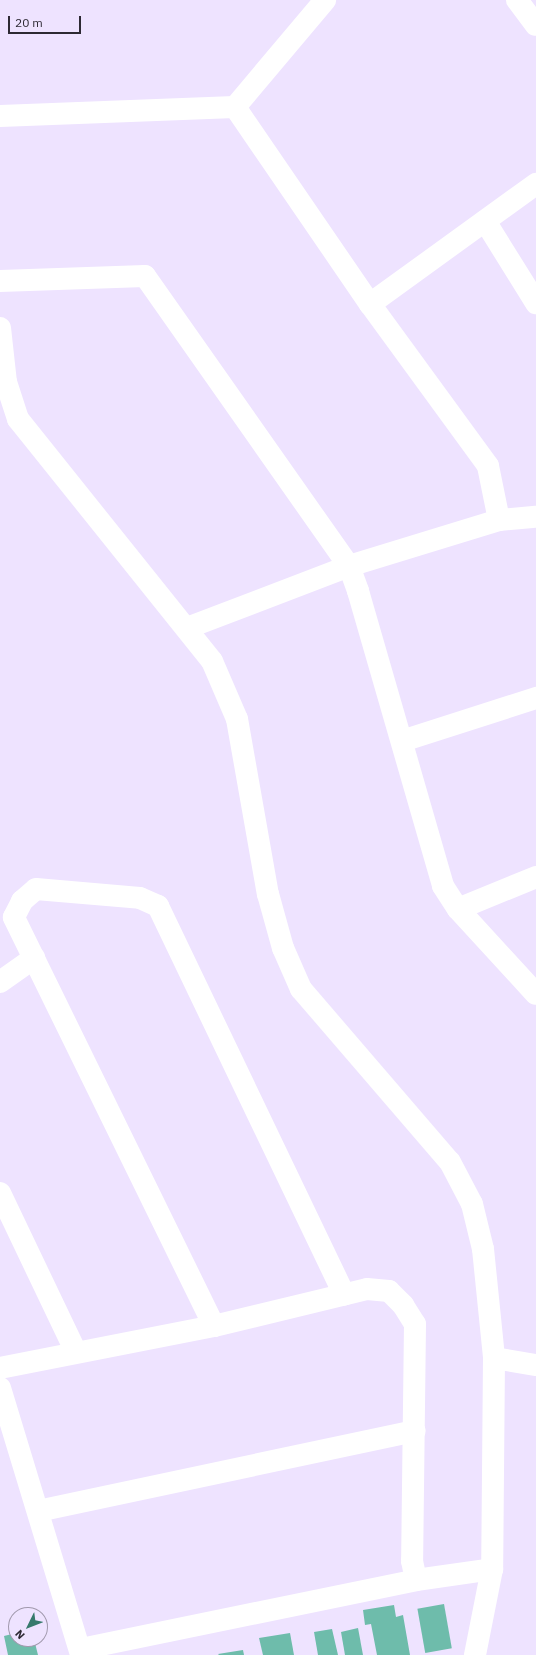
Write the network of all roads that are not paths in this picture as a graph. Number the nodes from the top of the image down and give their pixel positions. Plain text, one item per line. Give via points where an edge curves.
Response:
1 (325, 0) edge
2 (236, 107) junction
3 (0, 116) edge
4 (536, 184) edge
5 (485, 220) junction
6 (0, 280) edge
7 (536, 303) edge
8 (370, 304) junction
9 (0, 328) edge
10 (536, 517) edge
11 (499, 520) junction
12 (349, 566) junction
13 (188, 628) junction
14 (536, 698) edge
15 (402, 741) junction
16 (536, 877) edge
17 (458, 908) junction
18 (34, 958) junction
19 (0, 982) edge
20 (536, 994) edge
21 (0, 1193) edge
22 (344, 1295) junction
23 (214, 1326) junction
24 (76, 1352) junction
25 (494, 1358) junction
26 (536, 1365) edge
27 (0, 1368) edge
28 (0, 1388) edge
29 (415, 1431) junction
30 (38, 1511) junction
31 (492, 1569) junction
32 (416, 1580) junction
33 (81, 1652) edge
34 (475, 1655) edge

1 - 2 street
2 - 3 street
2 - 8 street
4 - 5 street
5 - 7 street
5 - 8 street
6 - 12 street via 145,276
8 - 11 street via 488,466
9 - 13 street via 6,382 18,419
10 - 11 street
11 - 12 street
12 - 13 street
12 - 15 street
13 - 25 street via 212,661 237,719 268,894 283,948 301,989 450,1162 472,1204 483,1249
14 - 15 street
15 - 17 street via 443,886
16 - 17 street
17 - 20 street
18 - 19 street
18 - 22 street via 14,917 22,901 36,889 140,898 158,906
18 - 23 street
21 - 24 street
22 - 23 street
22 - 29 street via 367,1289 389,1291 403,1305 415,1324
23 - 24 street
24 - 27 street
25 - 26 street
25 - 31 street
28 - 30 street
29 - 30 street
29 - 32 street via 412,1561
30 - 33 street
31 - 32 street
31 - 34 street
32 - 33 street

